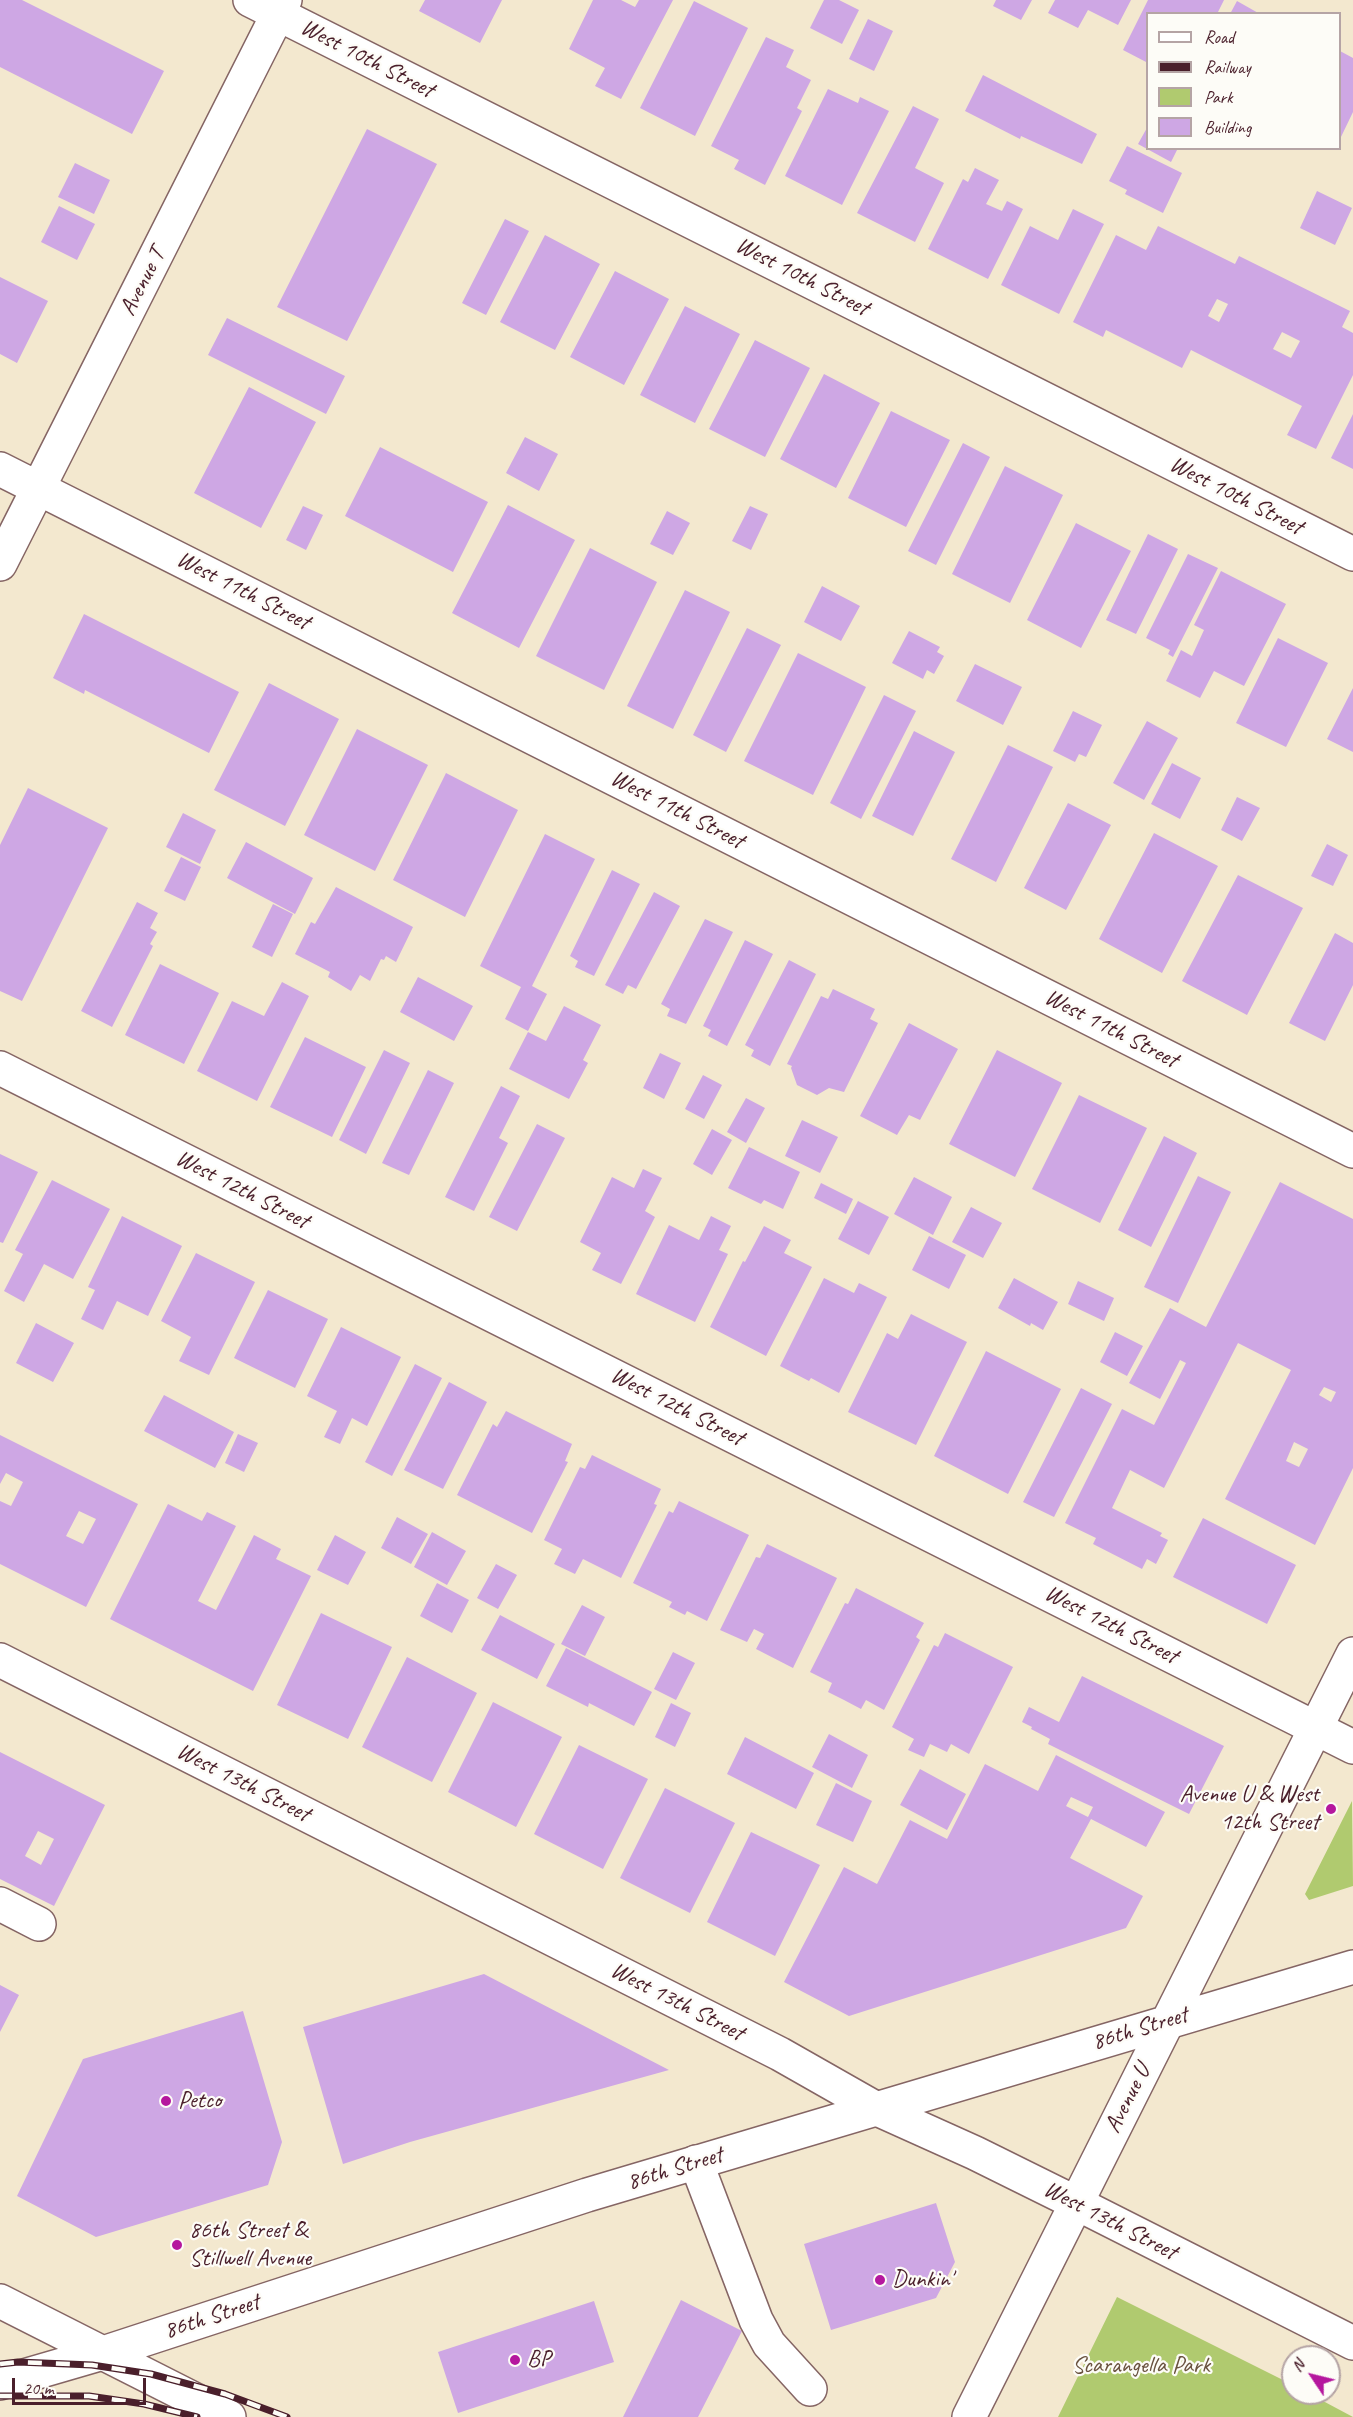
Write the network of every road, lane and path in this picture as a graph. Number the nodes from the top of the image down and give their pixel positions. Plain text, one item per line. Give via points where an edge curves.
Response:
1 (271, 5) edge
2 (0, 469) edge
3 (38, 488) junction
4 (1353, 555) edge
5 (0, 564) edge
6 (0, 1068) edge
7 (1353, 1151) edge
8 (1353, 1654) edge
9 (0, 1660) edge
10 (1315, 1728) junction
11 (1353, 1747) edge
12 (0, 1904) edge
13 (39, 1924) dead end
14 (1353, 1966) edge
15 (1168, 2021) junction
16 (875, 2109) junction
17 (696, 2162) junction
18 (1076, 2203) junction
19 (0, 2301) edge
20 (1353, 2343) edge
21 (103, 2353) junction
22 (0, 2383) edge
23 (810, 2389) dead end
24 (229, 2417) edge
25 (969, 2417) edge

1 - 3 street, Avenue T
1 - 4 street, West 10th Street
2 - 3 street, West 11th Street
3 - 5 street, Avenue T
3 - 7 street, West 11th Street
6 - 10 street, West 12th Street
8 - 10 street, Avenue U
9 - 16 street, West 13th Street via 780,2054
10 - 11 street, West 12th Street
10 - 15 street, Avenue U
12 - 13 street
14 - 15 street, 86th Street
15 - 16 street, 86th Street
15 - 18 street, Avenue U
16 - 17 street, 86th Street
16 - 18 street, West 13th Street
17 - 21 street, 86th Street
17 - 23 street via 756,2320 769,2344
18 - 20 street, West 13th Street
18 - 25 street, Avenue U
19 - 21 street
21 - 22 street, 86th Street
21 - 24 street

